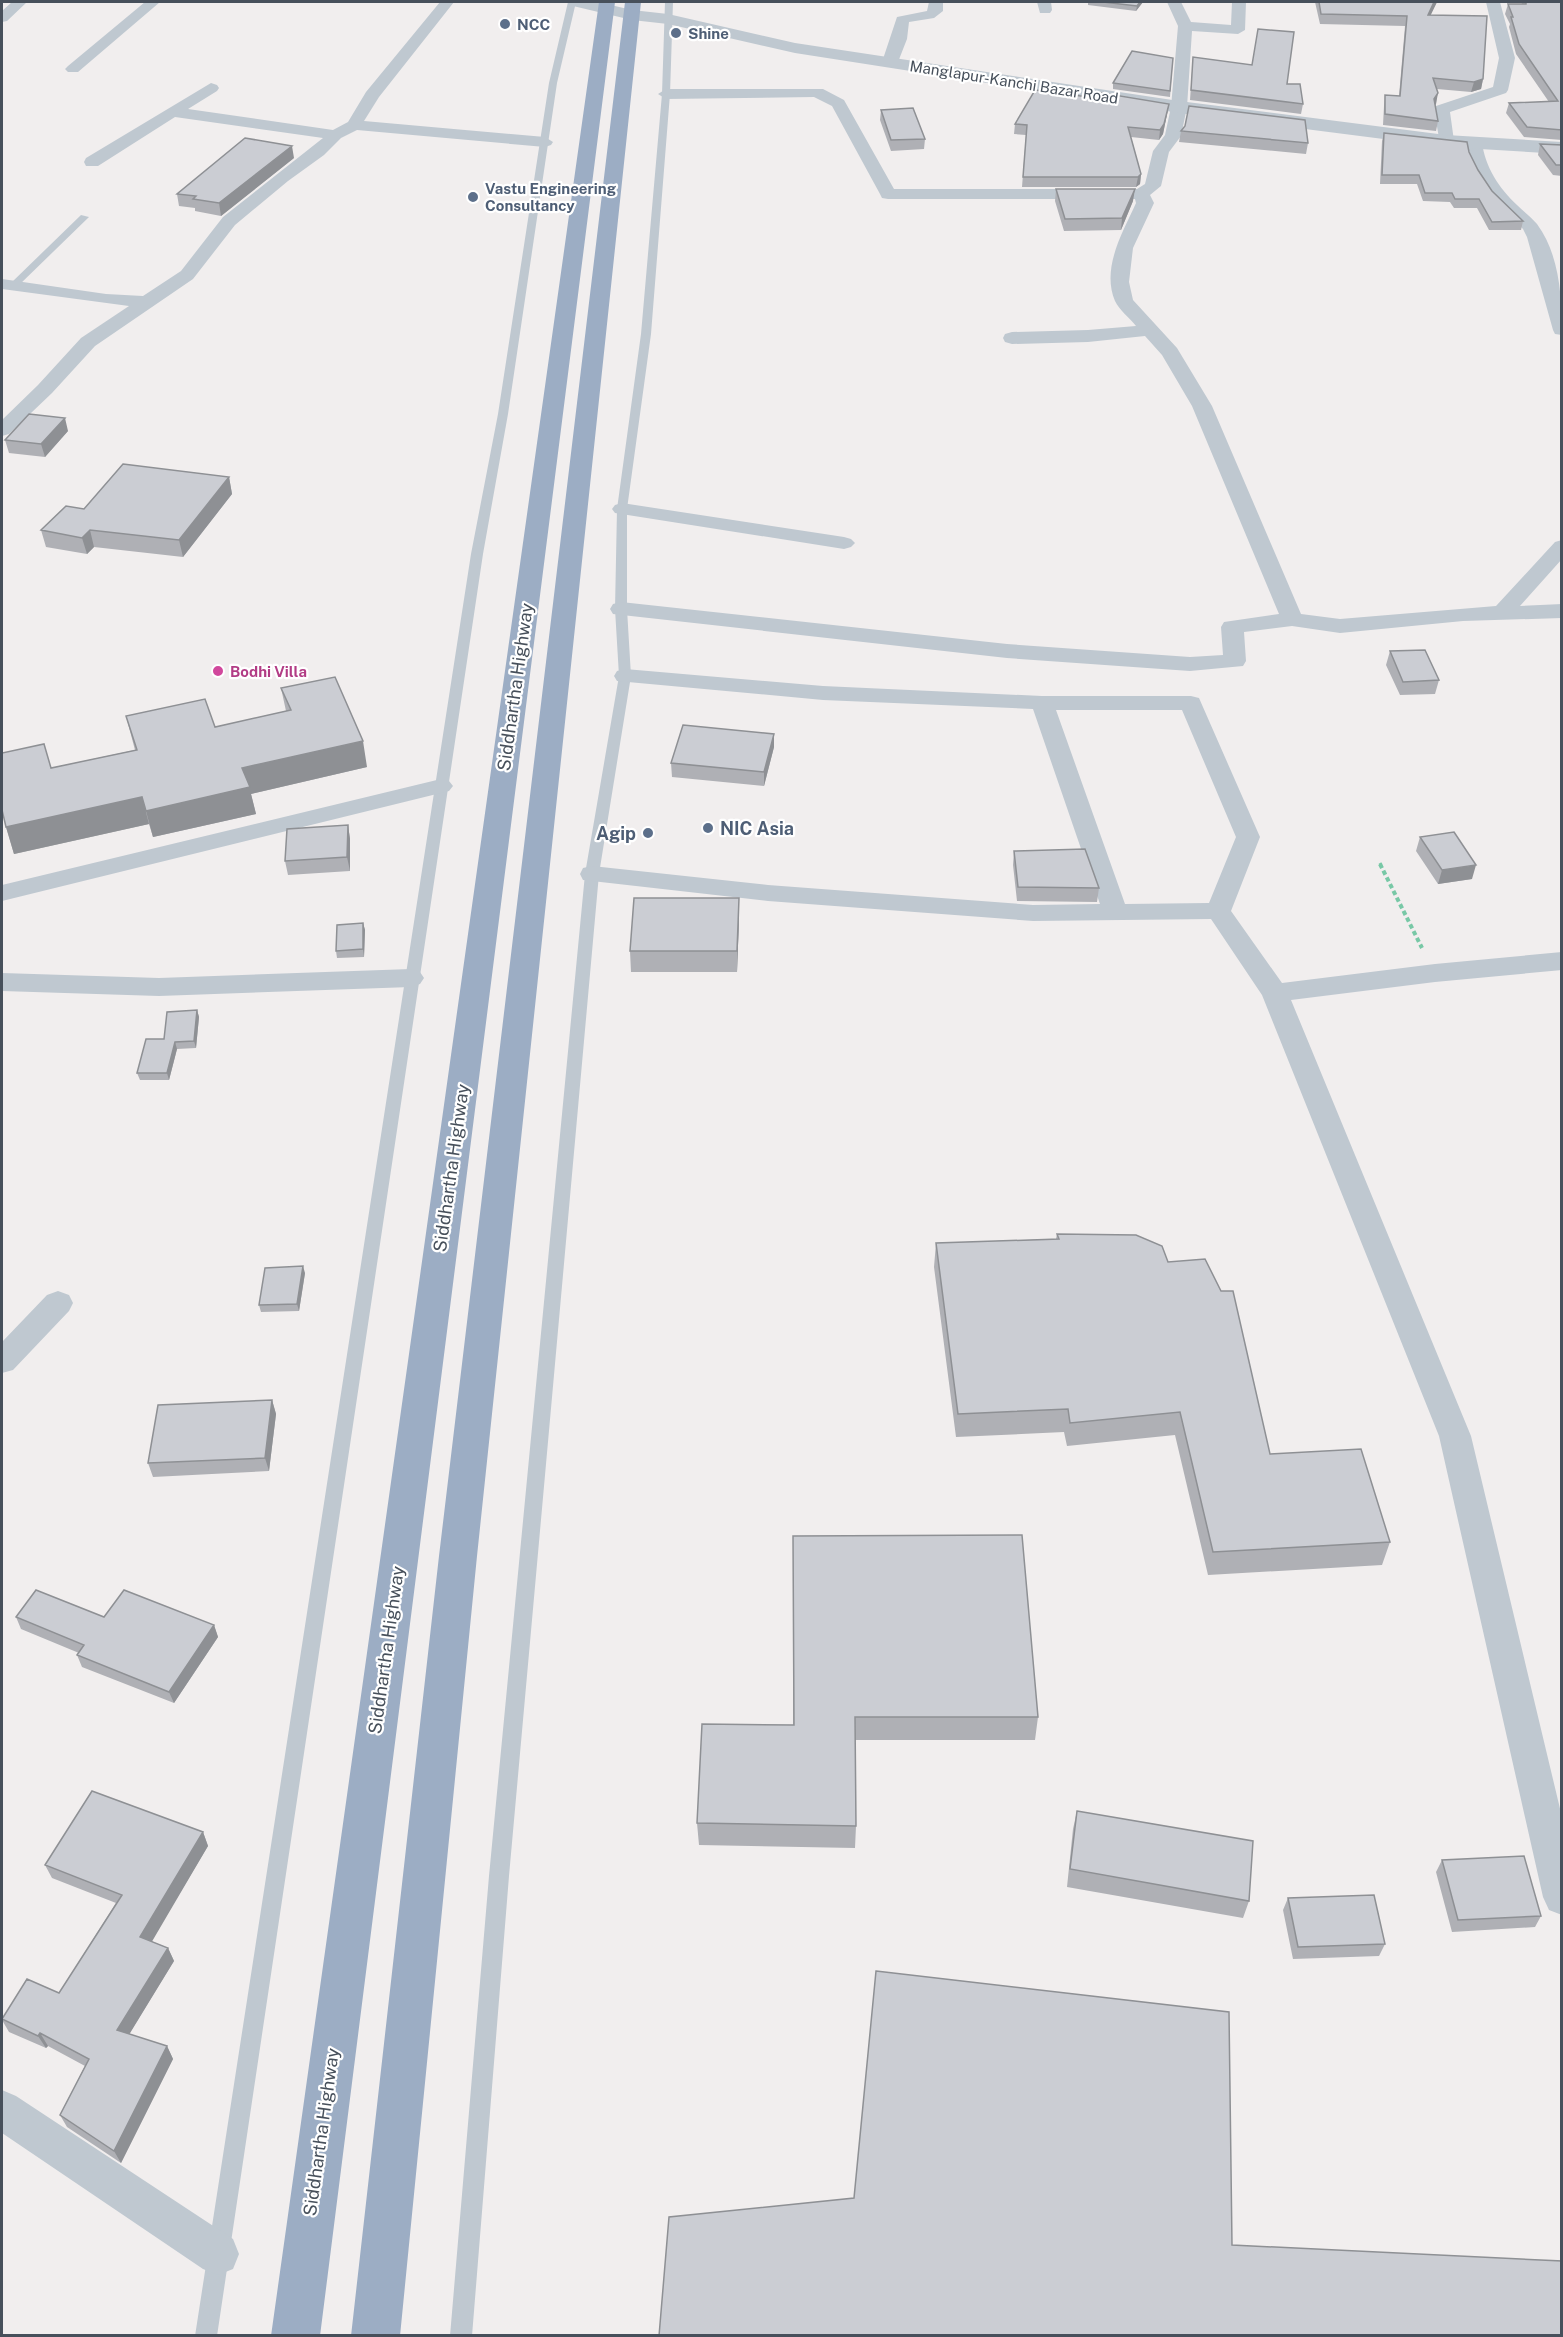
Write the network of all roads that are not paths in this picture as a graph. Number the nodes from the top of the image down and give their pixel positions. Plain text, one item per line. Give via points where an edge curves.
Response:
1 (20, 2) edge
2 (153, 2) edge
3 (447, 2) edge
4 (572, 2) edge
5 (936, 2) edge
6 (1174, 2) edge
7 (1239, 2) edge
8 (1493, 2) edge
9 (612, 5) edge
10 (668, 10) edge
11 (2, 18) edge
12 (1185, 26) junction
13 (1238, 30) junction
14 (1238, 50) dead end
15 (890, 63) junction
16 (73, 69) dead end
17 (211, 88) dead end
18 (666, 94) junction
19 (1179, 107) junction
20 (173, 112) junction
21 (354, 125) junction
22 (335, 135) junction
23 (1446, 141) junction
24 (545, 142) junction
25 (1474, 142) junction
26 (1562, 148) edge
27 (92, 162) dead end
28 (1141, 194) junction
29 (84, 217) dead end
30 (8, 285) edge
31 (146, 302) junction
32 (1149, 330) junction
33 (1562, 330) edge
34 (1012, 338) dead end
35 (2, 430) edge
36 (622, 509) junction
37 (844, 543) dead end
38 (1562, 546) edge
39 (621, 609) junction
40 (1562, 611) edge
41 (1503, 612) junction
42 (1292, 619) junction
43 (625, 676) junction
44 (1042, 703) junction
45 (441, 786) junction
46 (591, 874) junction
47 (2, 893) edge
48 (1116, 911) junction
49 (1218, 911) junction
50 (1562, 962) edge
51 (411, 978) junction
52 (2, 982) edge
53 (1275, 993) junction
54 (58, 1303) dead end
55 (2, 1361) edge
56 (1562, 1898) edge
57 (2, 2110) edge
58 (218, 2254) junction
59 (206, 2336) edge
60 (295, 2336) edge
61 (375, 2336) edge
62 (460, 2336) edge

1 - 11 street
2 - 16 street
3 - 21 street via 372,94
4 - 24 lane via 553,83
5 - 15 street via 932,15 902,20
6 - 12 street
7 - 13 street
8 - 23 street via 1507,58 1500,90 1442,109
9 - 10 street, Manglapur-Kanchi Bazar Road
9 - 60 highway, Siddhartha Highway
9 - 61 highway via 458,1556
10 - 15 street, Manglapur-Kanchi Bazar Road via 795,48
10 - 18 lane
12 - 13 street
12 - 19 street
13 - 14 street
15 - 19 street, Manglapur-Kanchi Bazar Road
17 - 20 street
18 - 28 street via 817,92 837,103 888,194
18 - 36 lane via 646,334
19 - 23 street, Manglapur-Kanchi Bazar Road
19 - 28 street via 1173,136 1161,152 1153,186
20 - 22 street
20 - 27 street
21 - 22 street
21 - 24 street
22 - 31 street via 229,221 187,275
23 - 25 street, Manglapur-Kanchi Bazar Road
24 - 45 lane
25 - 26 street, Manglapur-Kanchi Bazar Road
25 - 33 street via 1487,180 1532,229 1538,241
28 - 32 street via 1145,203 1124,248 1120,282 1124,301
29 - 30 lane
30 - 31 street
31 - 35 street via 88,342
32 - 34 street
32 - 42 street via 1170,352 1202,406
36 - 37 street
36 - 39 lane
38 - 41 street
39 - 42 street via 1007,651 1190,664 1235,661 1233,627
39 - 43 lane
40 - 41 street
41 - 42 street via 1340,626
43 - 44 street via 824,693
43 - 46 lane
44 - 48 street
44 - 49 street via 1191,704 1248,837
45 - 47 street
45 - 51 lane
46 - 48 street via 1033,914
46 - 62 lane
48 - 49 street
49 - 53 street
50 - 53 street
51 - 52 street via 159,987
51 - 58 lane
53 - 56 street via 1455,1436
54 - 55 street
57 - 58 street
58 - 59 lane

